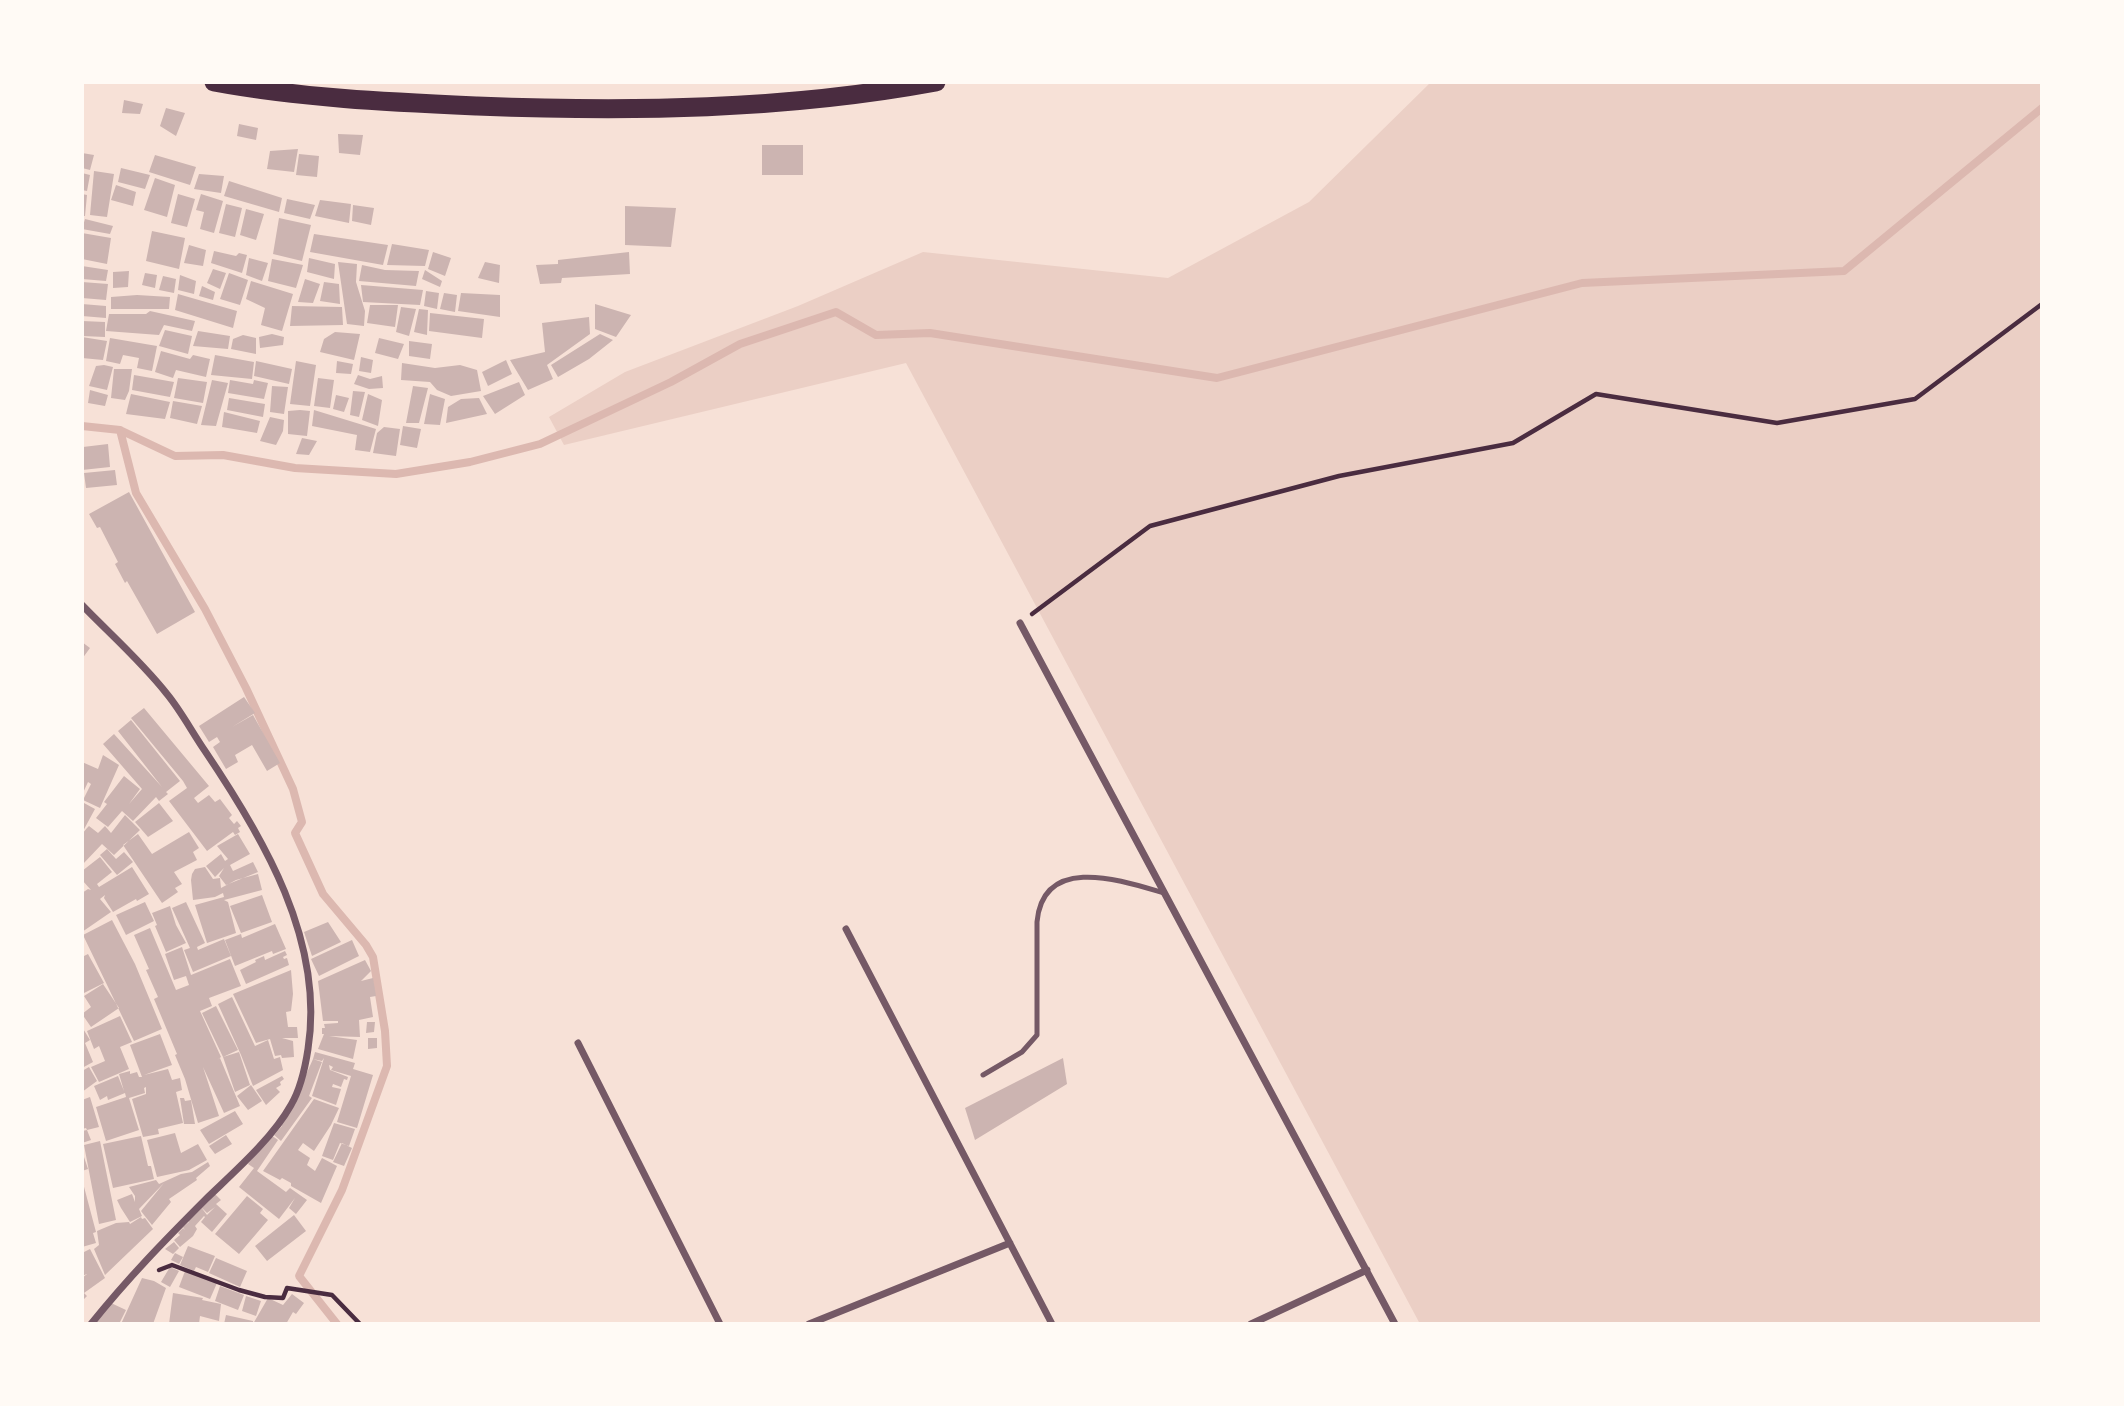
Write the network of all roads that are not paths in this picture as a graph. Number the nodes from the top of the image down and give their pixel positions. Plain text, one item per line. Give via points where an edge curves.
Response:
1 (214, 82) edge
2 (936, 82) edge
3 (82, 605) edge
4 (1020, 623) road end
5 (1164, 892) junction
6 (846, 929) dead end
7 (578, 1043) dead end
8 (984, 1074) dead end
9 (1010, 1243) junction
10 (1367, 1270) junction
11 (91, 1324) edge
12 (720, 1324) edge
13 (809, 1324) edge
14 (1052, 1324) edge
15 (1251, 1324) edge
16 (1395, 1324) edge

1 - 2 highway via 322,96 569,109 694,108 821,99
3 - 11 street via 167,694 236,797 286,897 302,942 312,1007 304,1074 291,1105 236,1169 142,1262
4 - 5 street
5 - 8 lane via 1112,877 1090,876 1072,879 1047,894 1039,908 1037,1035 1022,1052
5 - 10 street
6 - 9 street
7 - 12 street
9 - 13 street
9 - 14 street
10 - 15 street
10 - 16 street

